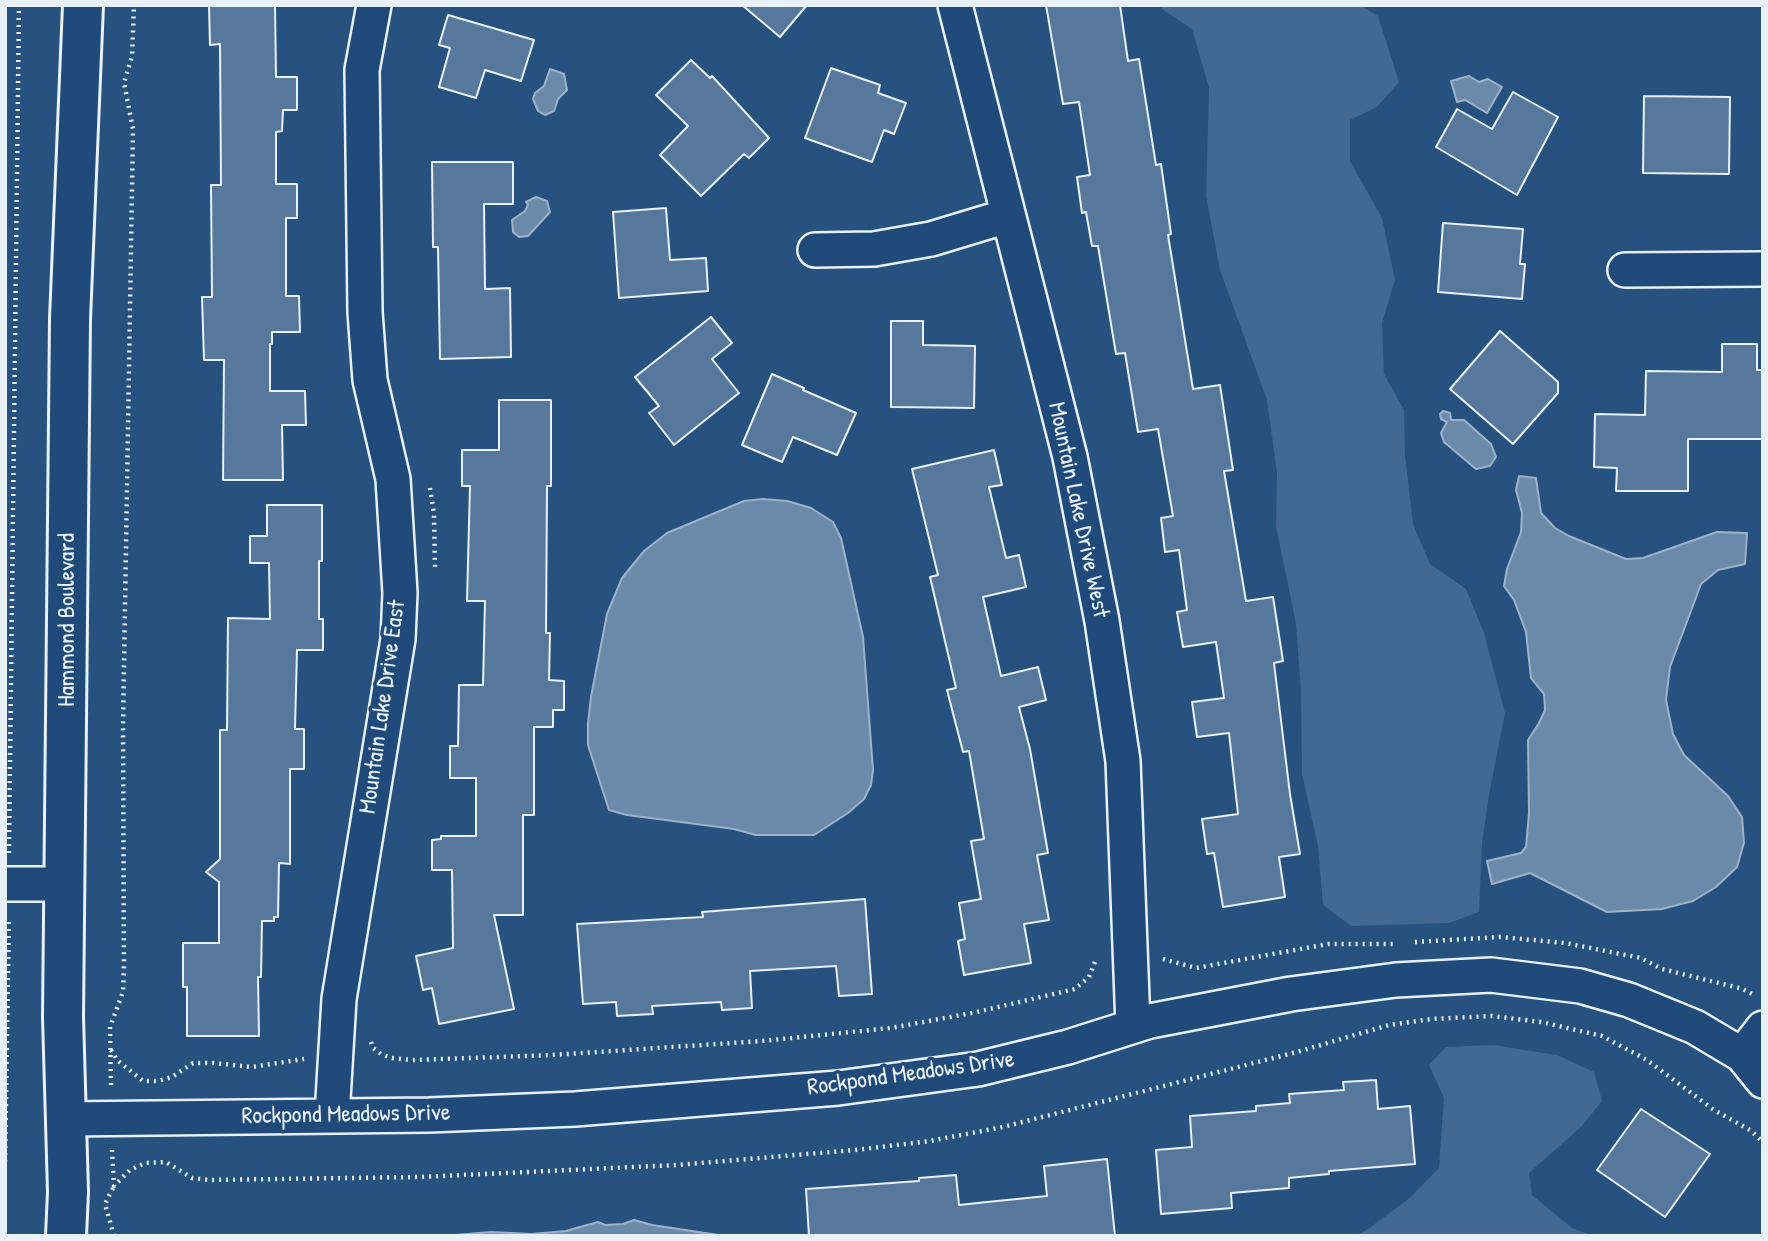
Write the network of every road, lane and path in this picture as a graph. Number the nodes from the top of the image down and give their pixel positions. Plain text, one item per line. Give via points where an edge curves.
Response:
1 (19, 5) edge
2 (83, 5) edge
3 (134, 5) edge
4 (374, 5) edge
5 (955, 5) edge
6 (1007, 216) junction
7 (816, 250) dead end
8 (1763, 269) edge
9 (1625, 270) dead end
10 (7, 884) edge
11 (66, 884) junction
12 (7, 928) edge
13 (1096, 948) dead end
14 (1133, 1026) junction
15 (1763, 1027) edge
16 (110, 1049) junction
17 (1742, 1055) junction
18 (336, 1056) junction
19 (1763, 1081) edge
20 (332, 1116) junction
21 (65, 1119) junction
22 (112, 1119) junction
23 (1763, 1142) edge
24 (5, 1162) edge
25 (114, 1186) junction
26 (66, 1236) edge
27 (114, 1236) edge

1 - 10 path
2 - 11 street, Hammond Boulevard via 70,319
3 - 16 path via 132,55 124,83 133,129 123,726 124,966 123,992 110,1027
4 - 18 street, Mountain Lake Drive East via 362,70 365,312 370,380 393,479 400,593 398,639 339,999
5 - 6 street, Mountain Lake Drive West
6 - 7 street via 931,239 874,249
6 - 14 street, Mountain Lake Drive West via 1070,457 1102,621 1123,761
8 - 9 street
10 - 11 street
10 - 12 path
11 - 21 street, Hammond Boulevard
12 - 24 path
13 - 18 path via 1089,976 1075,989 891,1028 552,1055 412,1060 392,1058 373,1048
14 - 17 street, Rockpond Meadows Drive via 1291,993 1396,980 1491,975 1580,986 1629,1000 1695,1027
14 - 20 street, Rockpond Meadows Drive via 978,1069 838,1088 575,1109
15 - 17 street
16 - 18 path via 144,1081 172,1077 193,1063 252,1067
16 - 22 path
17 - 19 street, Rockpond Meadows Drive
18 - 20 street, Mountain Lake Drive East
20 - 22 street, Rockpond Meadows Drive
21 - 22 street, Rockpond Meadows Drive
21 - 26 street, Hammond Boulevard
22 - 25 path
23 - 25 path via 1647,1060 1602,1037 1492,1016 1389,1026 1003,1127 892,1145 677,1165 420,1177 209,1180 192,1178 166,1162 145,1163
25 - 27 path via 105,1203

